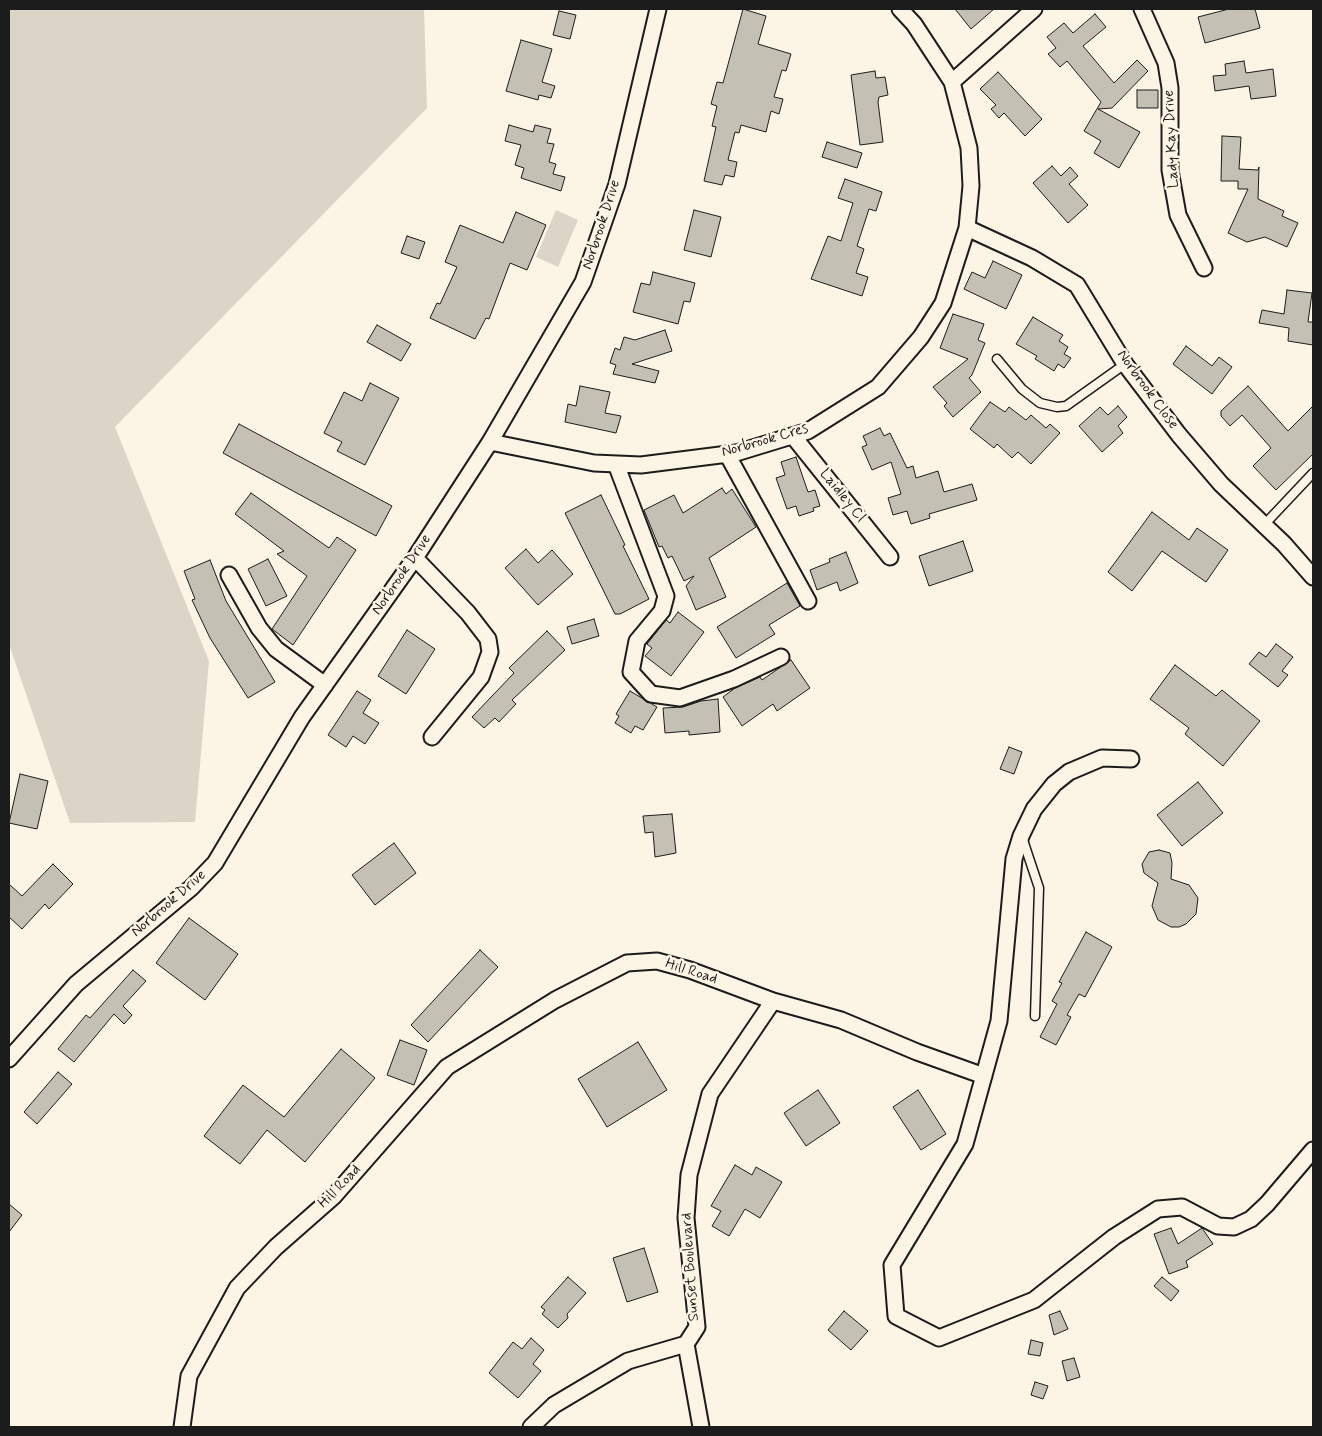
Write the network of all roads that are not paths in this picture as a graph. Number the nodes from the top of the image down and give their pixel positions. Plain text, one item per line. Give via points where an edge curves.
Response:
1 (658, 9) edge
2 (900, 9) edge
3 (1034, 9) edge
4 (1142, 9) edge
5 (952, 82) junction
6 (967, 228) junction
7 (1204, 268) dead end
8 (996, 359) dead end
9 (1126, 364) junction
10 (793, 436) junction
11 (490, 442) junction
12 (727, 454) junction
13 (616, 464) junction
14 (1313, 473) edge
15 (1264, 525) junction
16 (890, 557) dead end
17 (415, 558) junction
18 (229, 575) dead end
19 (1313, 578) edge
20 (808, 601) dead end
21 (781, 658) dead end
22 (325, 686) junction
23 (432, 737) dead end
24 (1131, 759) dead end
25 (1021, 836) junction
26 (773, 1001) junction
27 (1035, 1016) dead end
28 (9, 1059) edge
29 (984, 1076) junction
30 (1313, 1150) edge
31 (686, 1344) junction
32 (182, 1427) edge
33 (531, 1427) edge
34 (701, 1427) edge

1 - 11 street, Norbrook Drive via 617,184 586,273
2 - 5 street, Norbrook Cres via 914,24
3 - 5 street
4 - 7 street, Lady Kay Drive via 1166,63 1170,88 1170,170 1178,215
5 - 6 street, Norbrook Cres via 968,148 971,186
6 - 9 street, Norbrook Close via 1032,258 1077,285
6 - 10 street, Norbrook Cres via 943,303 922,336 878,387 808,432
8 - 9 lane via 1022,389 1040,403 1057,407 1066,406
9 - 15 street, Norbrook Close via 1221,484
10 - 12 street, Norbrook Cres
10 - 16 street, Laidley Cl
11 - 13 street, Norbrook Cres via 546,455
11 - 17 street, Norbrook Drive
12 - 13 street, Norbrook Cres via 641,465
12 - 20 street
13 - 21 street via 666,596 662,611 637,642 631,672 651,694 680,698
14 - 15 lane
15 - 19 street, Norbrook Close
17 - 22 street, Norbrook Drive
17 - 23 street via 468,613 488,639 490,652 481,677
18 - 22 street via 259,628 276,649
22 - 28 street, Norbrook Drive via 302,717 215,863 191,888 76,984
24 - 25 street via 1102,758 1069,772 1054,784 1034,809
25 - 27 lane via 1039,888
25 - 29 street via 1014,859 999,1021
26 - 29 street, Hill Road via 841,1020
26 - 31 street, Sunset Boulevard via 710,1094 696,1144 689,1175 686,1218 696,1327
26 - 32 street, Hill Road via 657,961 626,963 555,1000 447,1067 334,1196 276,1247 237,1288 188,1376
29 - 30 street via 965,1144 892,1265 896,1316 939,1338 1034,1300 1114,1238 1158,1209 1182,1207 1218,1226 1234,1227 1251,1219
31 - 33 street, Sunset Boulevard via 628,1361 554,1405
31 - 34 street

